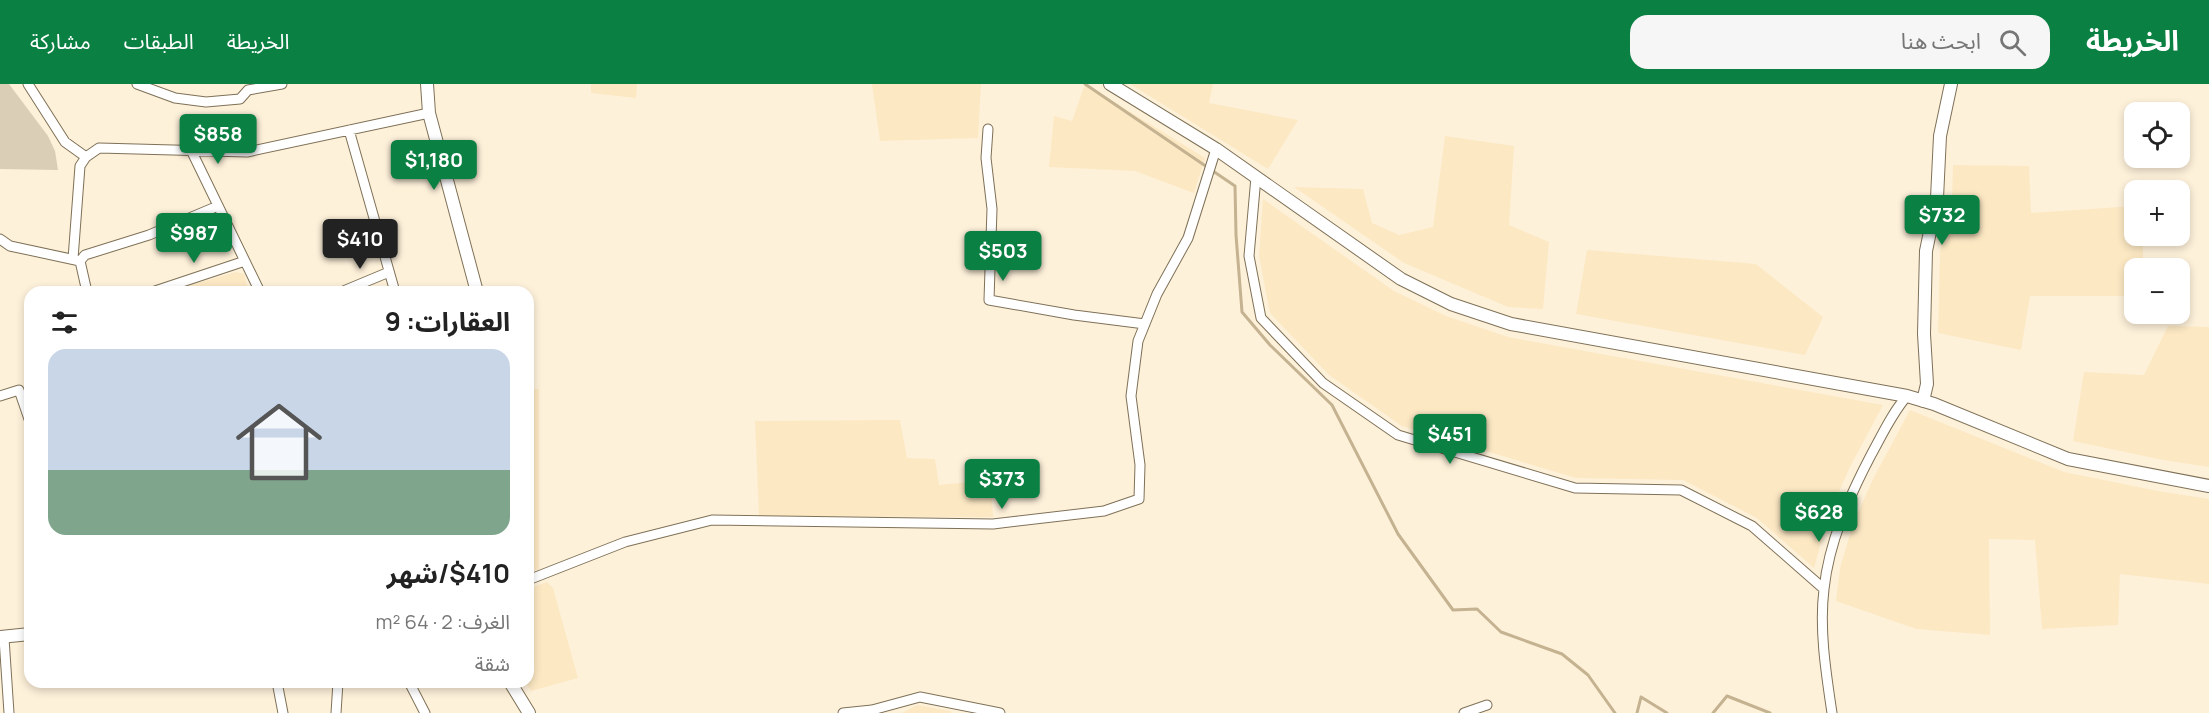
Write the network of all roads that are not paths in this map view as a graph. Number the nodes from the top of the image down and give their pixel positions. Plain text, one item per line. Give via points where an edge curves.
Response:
1 (28, 84) edge
2 (137, 84) edge
3 (282, 84) edge
4 (428, 84) edge
5 (1110, 84) edge
6 (1951, 84) edge
7 (429, 113) junction
8 (988, 129) dead end
9 (349, 130) junction
10 (1216, 149) junction
11 (191, 150) junction
12 (86, 157) junction
13 (1256, 177) junction
14 (218, 206) junction
15 (0, 239) edge
16 (76, 260) junction
17 (244, 261) junction
18 (389, 272) junction
19 (85, 286) edge
20 (170, 286) edge
21 (257, 286) edge
22 (355, 286) edge
23 (392, 286) edge
24 (475, 286) edge
25 (1145, 324) junction
26 (0, 396) edge
27 (1907, 396) junction
28 (1923, 400) junction
29 (24, 405) edge
30 (2209, 486) edge
31 (534, 578) edge
32 (1824, 589) junction
33 (24, 635) edge
34 (2, 637) edge
35 (278, 688) edge
36 (338, 688) edge
37 (412, 688) edge
38 (513, 688) edge
39 (1487, 705) dead end
40 (9, 713) edge
41 (283, 713) edge
42 (336, 713) edge
43 (425, 713) edge
44 (528, 713) edge
45 (843, 713) edge
46 (1000, 713) edge
47 (1464, 713) edge
48 (1832, 713) edge

1 - 12 street via 65,142
2 - 3 street via 175,98 206,102 240,99 248,90
4 - 7 main road
5 - 10 main road
6 - 28 main road via 1940,136 1937,198 1926,251 1924,334 1928,384
7 - 9 street
7 - 24 main road
8 - 25 street via 986,158 992,209 989,300
9 - 11 street via 247,152
9 - 18 street
10 - 13 main road
10 - 25 street via 1188,238 1156,294
11 - 12 street via 99,148
11 - 14 street
12 - 16 street via 80,166
13 - 27 main road via 1401,279 1451,304 1511,324
13 - 32 street via 1249,256 1261,318 1323,382 1398,435 1575,488 1681,490 1752,526
14 - 16 street
14 - 17 street
15 - 16 street via 10,246
16 - 19 street
17 - 20 street
17 - 21 street
18 - 22 street
18 - 23 street
25 - 31 street via 1138,341 1131,396 1140,465 1139,499 1104,512 993,524 712,520 625,542
26 - 29 street via 19,390
27 - 28 main road
27 - 32 street via 1895,411 1841,519
28 - 30 main road via 2068,459
32 - 48 street via 1824,644
33 - 34 main road
34 - 40 street
35 - 41 street
36 - 42 street
37 - 43 street
38 - 44 main road
39 - 47 street
45 - 46 street via 920,697

